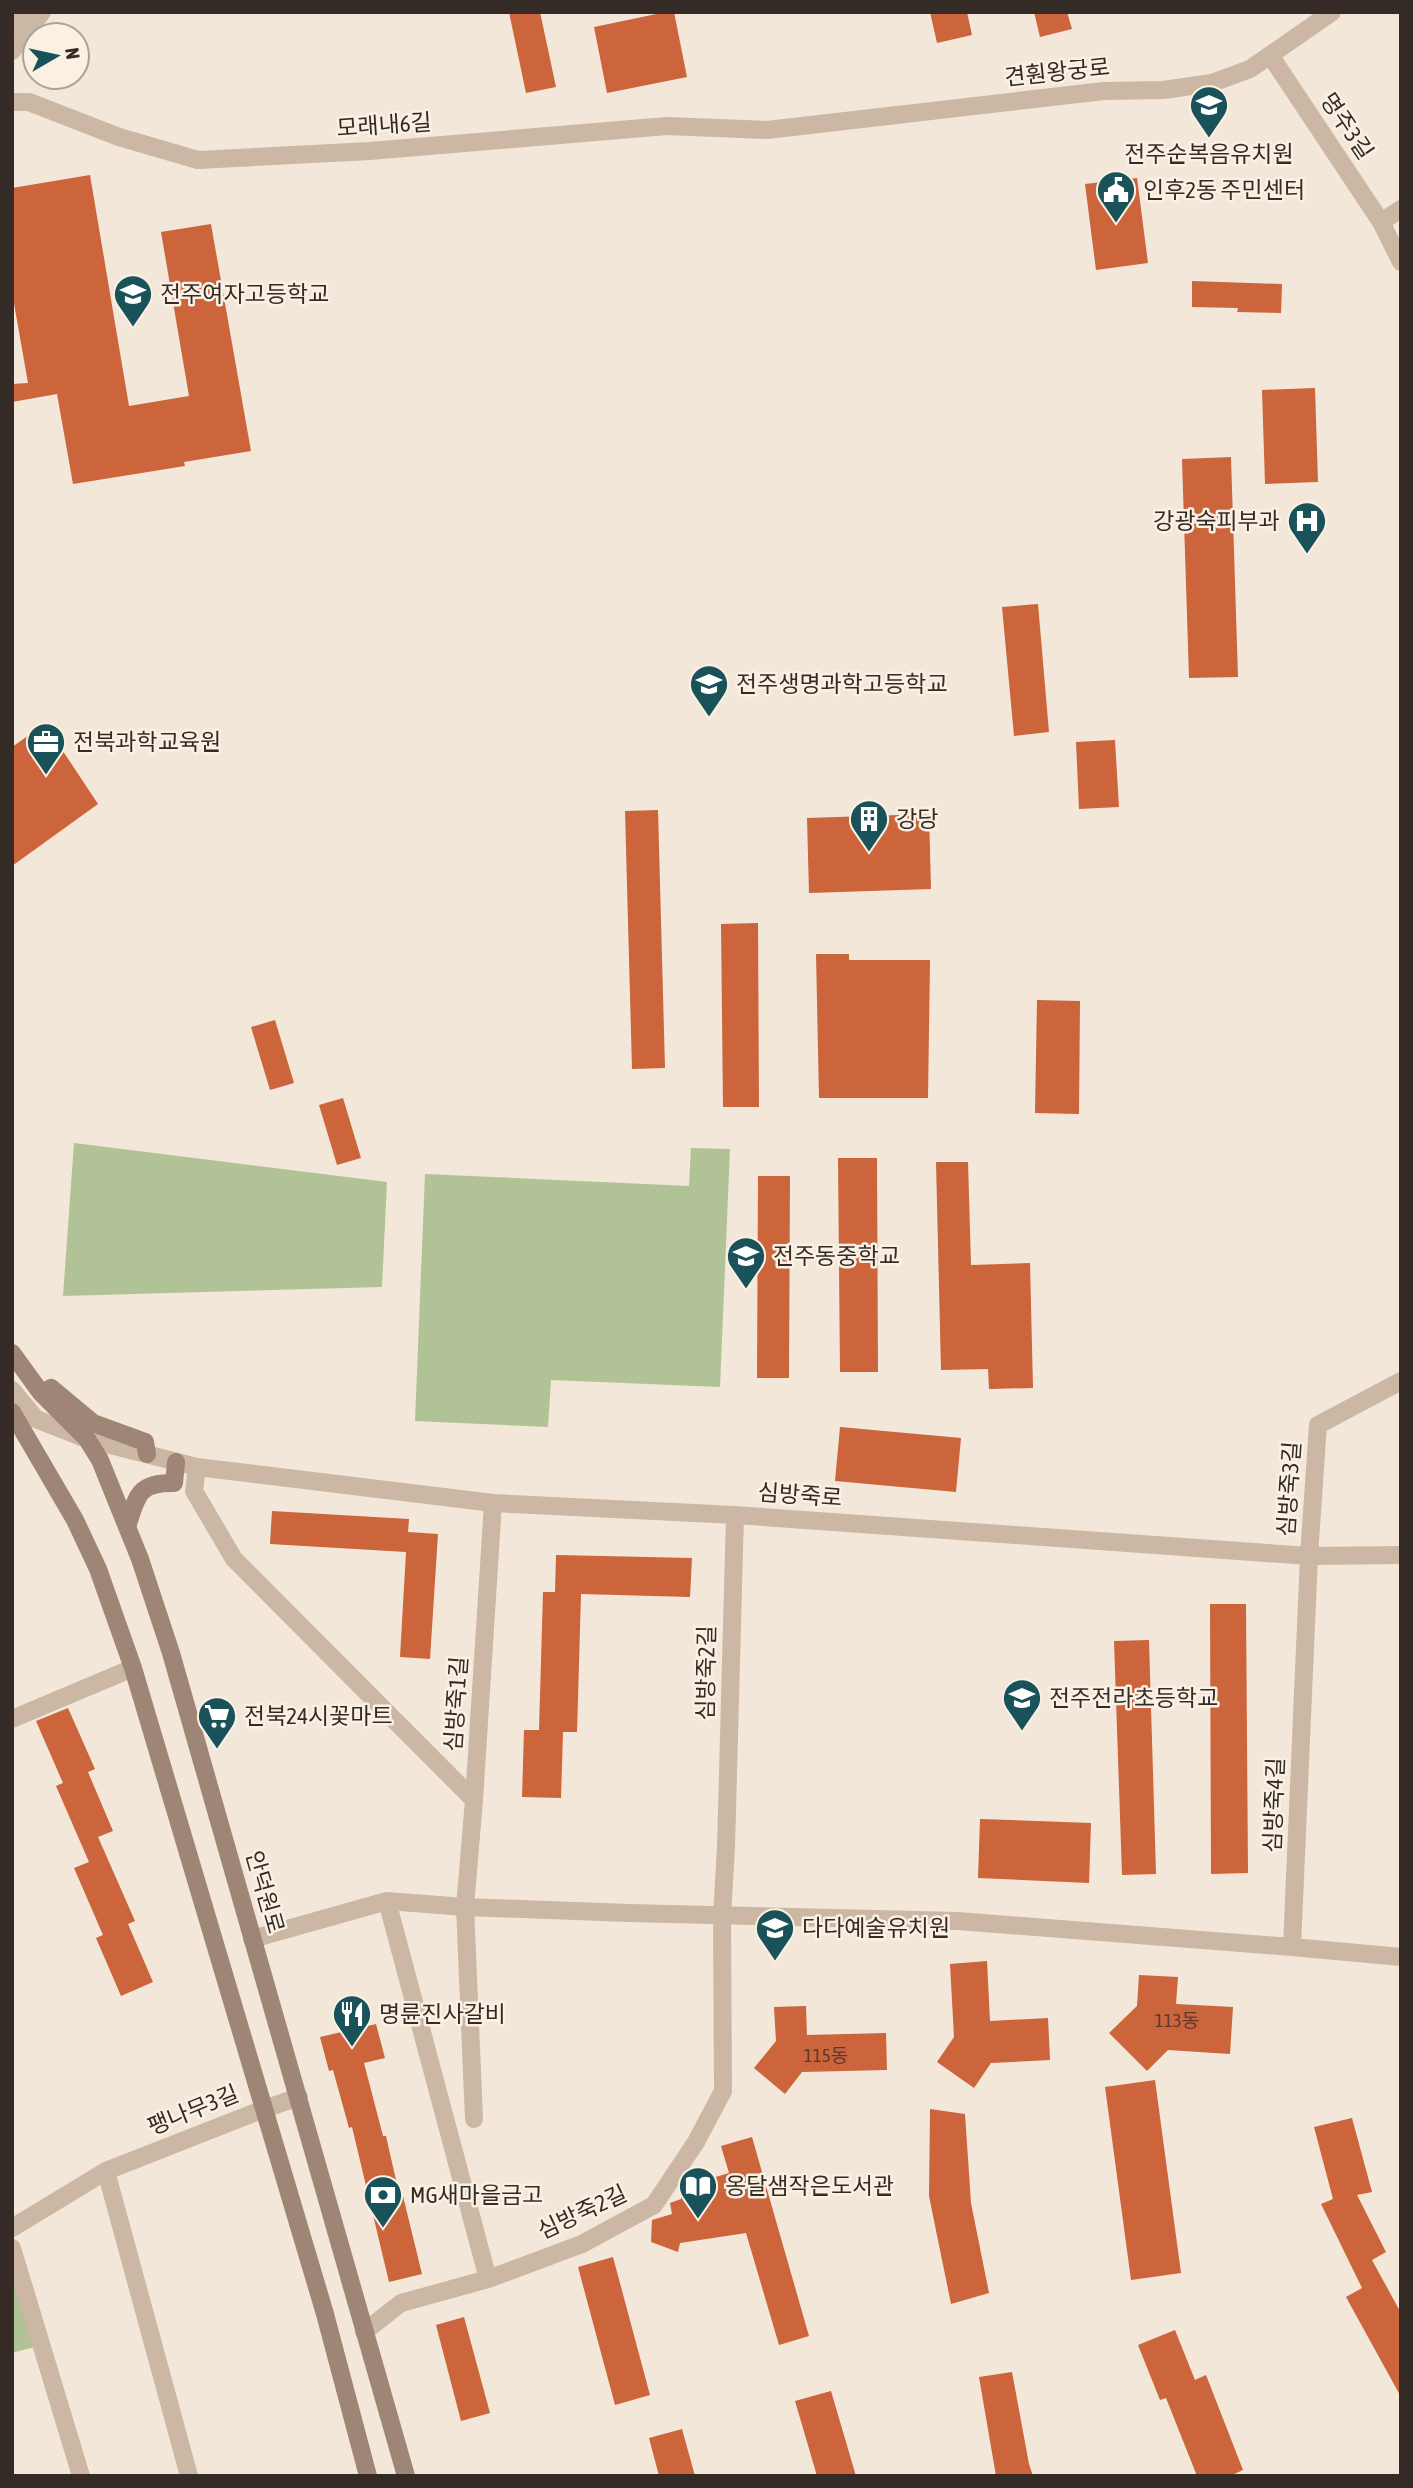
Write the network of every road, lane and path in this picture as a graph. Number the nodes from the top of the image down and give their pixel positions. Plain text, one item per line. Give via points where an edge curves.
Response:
1 (33, 12) edge
2 (42, 12) edge
3 (1332, 12) edge
4 (12, 24) edge
5 (12, 51) edge
6 (1270, 55) junction
7 (12, 102) edge
8 (767, 130) joint
9 (1401, 209) edge
10 (1381, 222) junction
11 (1401, 262) edge
12 (12, 1353) edge
13 (1401, 1381) edge
14 (12, 1390) edge
15 (41, 1393) junction
16 (12, 1412) edge
17 (87, 1440) junction
18 (147, 1454) junction
19 (176, 1462) junction
20 (197, 1467) junction
21 (493, 1503) junction
22 (735, 1515) junction
23 (127, 1527) junction
24 (1401, 1555) edge
25 (1309, 1556) junction
26 (133, 1668) junction
27 (12, 1719) edge
28 (474, 1800) junction
29 (387, 1901) junction
30 (464, 1908) junction
31 (722, 1916) junction
32 (252, 1939) junction
33 (1292, 1947) junction
34 (1401, 1957) edge
35 (299, 2097) junction
36 (264, 2109) junction
37 (474, 2119) dead end
38 (106, 2171) junction
39 (12, 2228) edge
40 (12, 2248) edge
41 (488, 2278) junction
42 (364, 2332) junction
43 (82, 2476) edge
44 (190, 2476) edge
45 (368, 2476) edge
46 (405, 2476) edge

1 - 4 street
2 - 5 street
3 - 6 street, 견훤왕궁로
6 - 8 street, 견훤왕궁로 via 1250,69 1212,83
6 - 10 street, 명주3길
7 - 8 street, 모래내6길 via 29,102 119,138 198,160 667,127
9 - 10 street
10 - 11 street, 명주3길
12 - 15 street, 안덕원로
13 - 25 street, 심방죽3길 via 1318,1425
14 - 17 street, 심방죽로 via 36,1419
15 - 17 street, 안덕원로
15 - 18 street via 51,1388 93,1423 145,1442
16 - 26 street via 87,1545
17 - 18 street, 심방죽로
17 - 23 street, 안덕원로
18 - 19 street, 심방죽로
19 - 20 street, 심방죽로
19 - 23 street via 174,1483 155,1483 137,1495
20 - 21 street, 심방죽로
20 - 28 street via 194,1491 234,1559
21 - 22 street, 심방죽로
21 - 28 street, 심방죽1길
22 - 25 street, 심방죽로
22 - 31 street, 심방죽2길
23 - 32 street, 안덕원로 via 171,1653
24 - 25 street, 심방죽로
25 - 33 street, 심방죽4길
26 - 27 street
26 - 36 street
28 - 30 street, 심방죽1길
29 - 30 street
29 - 32 street
29 - 41 street
30 - 31 street
30 - 37 street, 심방죽1길
31 - 33 street via 958,1921
31 - 41 street, 심방죽2길 via 723,2091 696,2142 654,2205 582,2244
32 - 35 street, 안덕원로
33 - 34 street
35 - 36 street, 팽나무3길
35 - 42 street, 안덕원로
36 - 38 street, 팽나무3길
36 - 45 street
38 - 39 street, 팽나무3길
38 - 44 street
40 - 43 street
41 - 42 street, 심방죽2길 via 401,2303
42 - 46 street, 안덕원로

